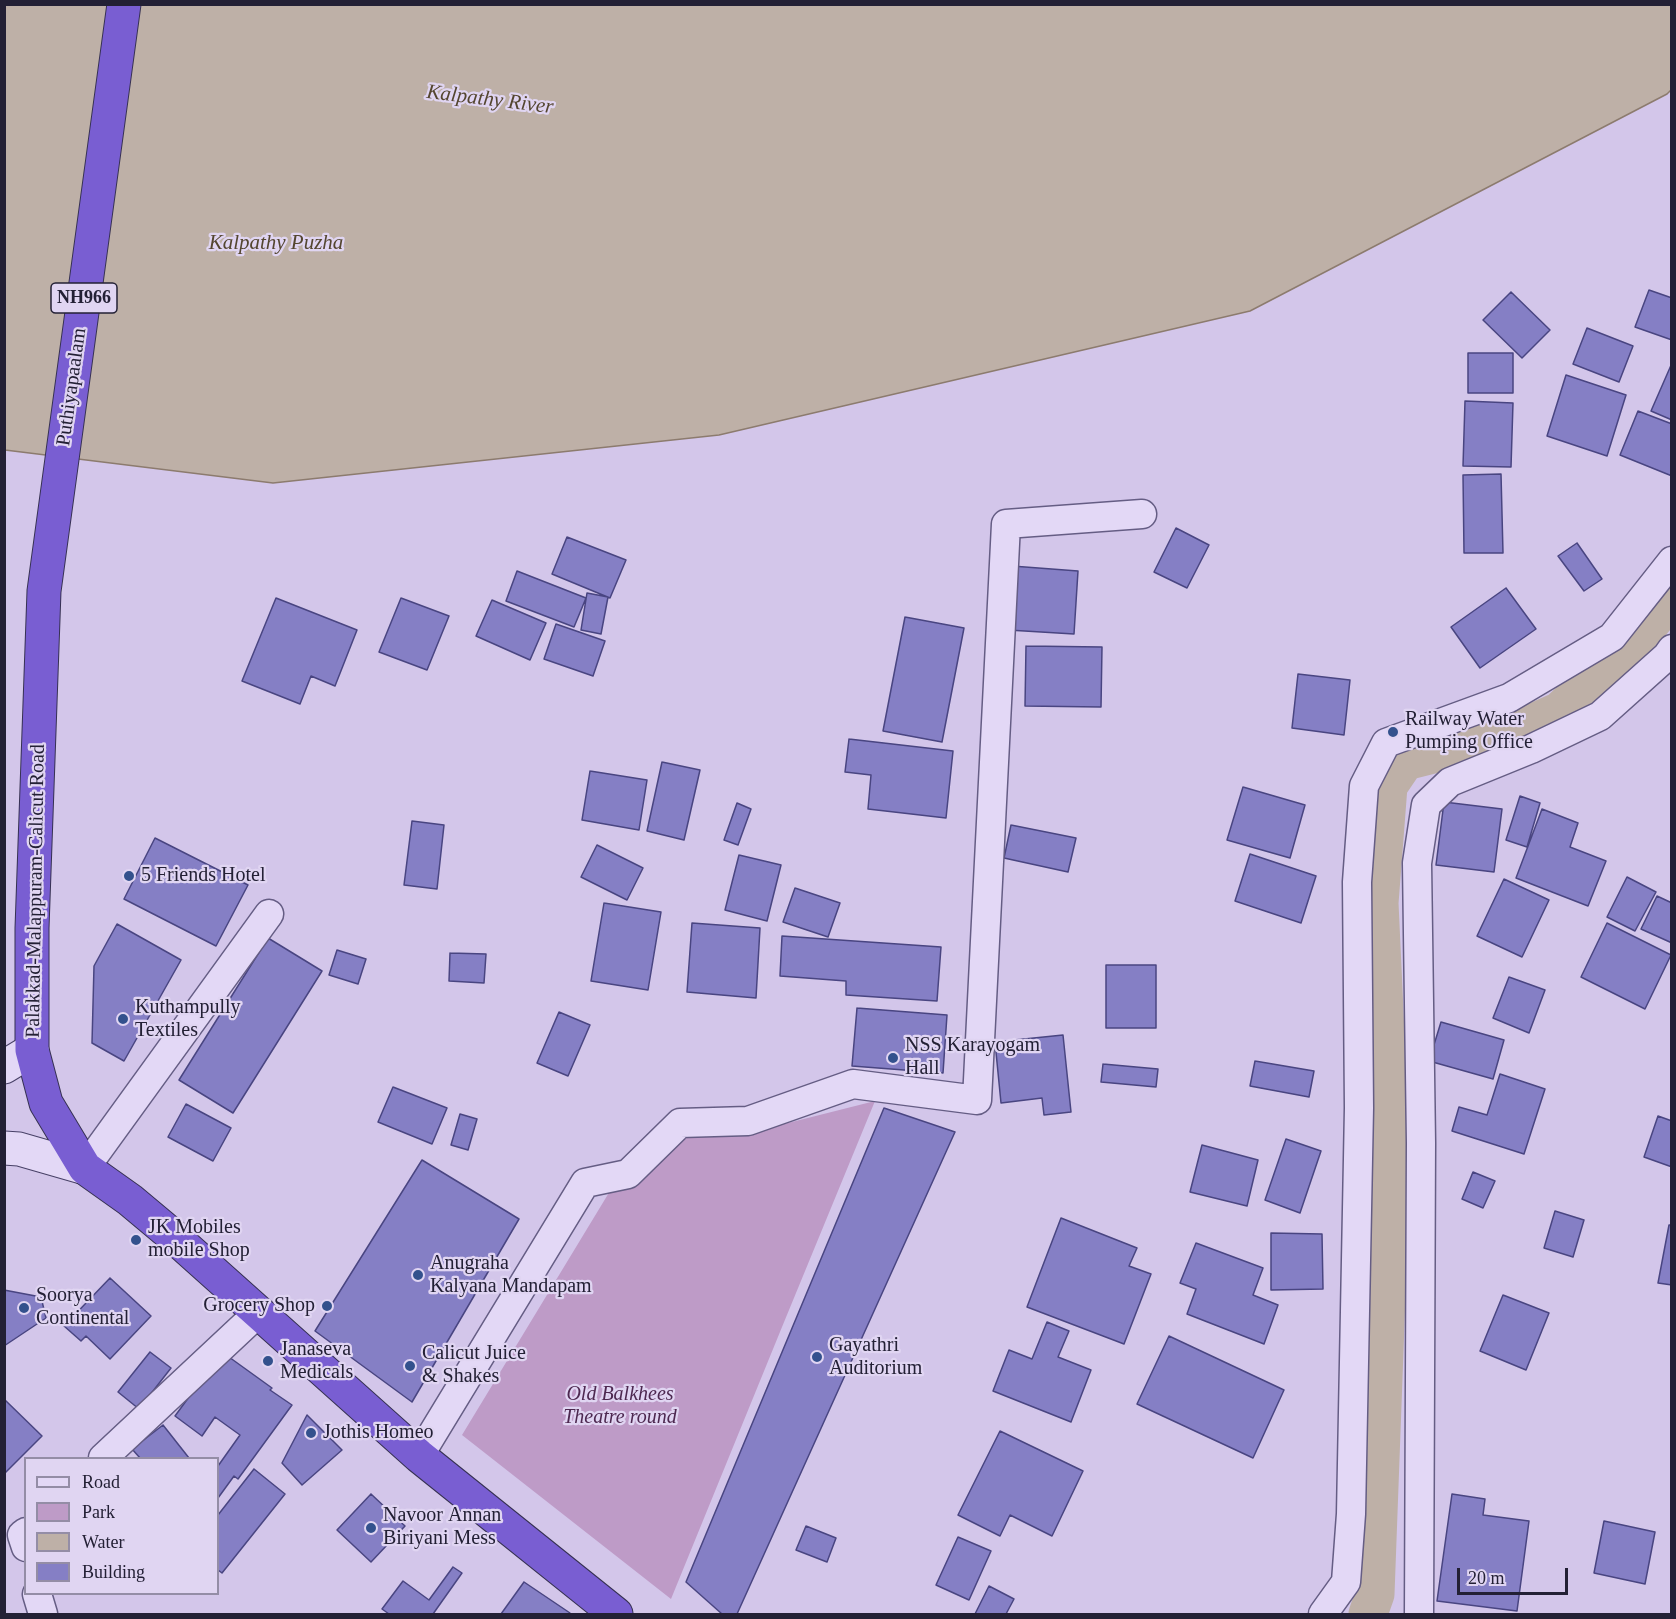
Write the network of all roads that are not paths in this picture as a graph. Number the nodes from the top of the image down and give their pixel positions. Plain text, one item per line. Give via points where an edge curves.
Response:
1 (124, 4) edge
2 (1142, 514) dead end
3 (1671, 561) edge
4 (44, 591) joint
5 (1671, 649) edge
6 (269, 914) dead end
7 (33, 1050) junction
8 (4, 1066) edge
9 (4, 1148) edge
10 (85, 1168) junction
11 (259, 1312) junction
12 (419, 1456) junction
13 (104, 1457) edge
14 (38, 1595) edge
15 (43, 1614) edge
16 (616, 1614) edge
17 (1323, 1614) edge
18 (1419, 1614) edge

1 - 4 highway, Puthiyapaalam / NH966
2 - 12 street via 1006,524 977,1100 853,1084 748,1121 680,1123 628,1174 585,1183
3 - 17 street via 1612,637 1509,698 1386,743 1364,786 1357,882 1359,1108 1351,1514 1347,1582
4 - 7 highway, Palakkad-Malappuram-Calicut Road / NH966 via 32,928
5 - 18 street via 1600,716 1450,783 1426,805 1416,863 1421,1143
6 - 10 street
7 - 8 main road
7 - 10 highway, Palakkad-Malappuram-Calicut Road / NH966 via 46,1103
9 - 10 main road
10 - 11 highway, Palakkad-Malappuram-Calicut Road / NH966 via 130,1200
11 - 12 highway, Palakkad-Malappuram-Calicut Road / NH966
11 - 13 street
12 - 16 highway, Palakkad-Malappuram-Calicut Road / NH966
14 - 15 street

